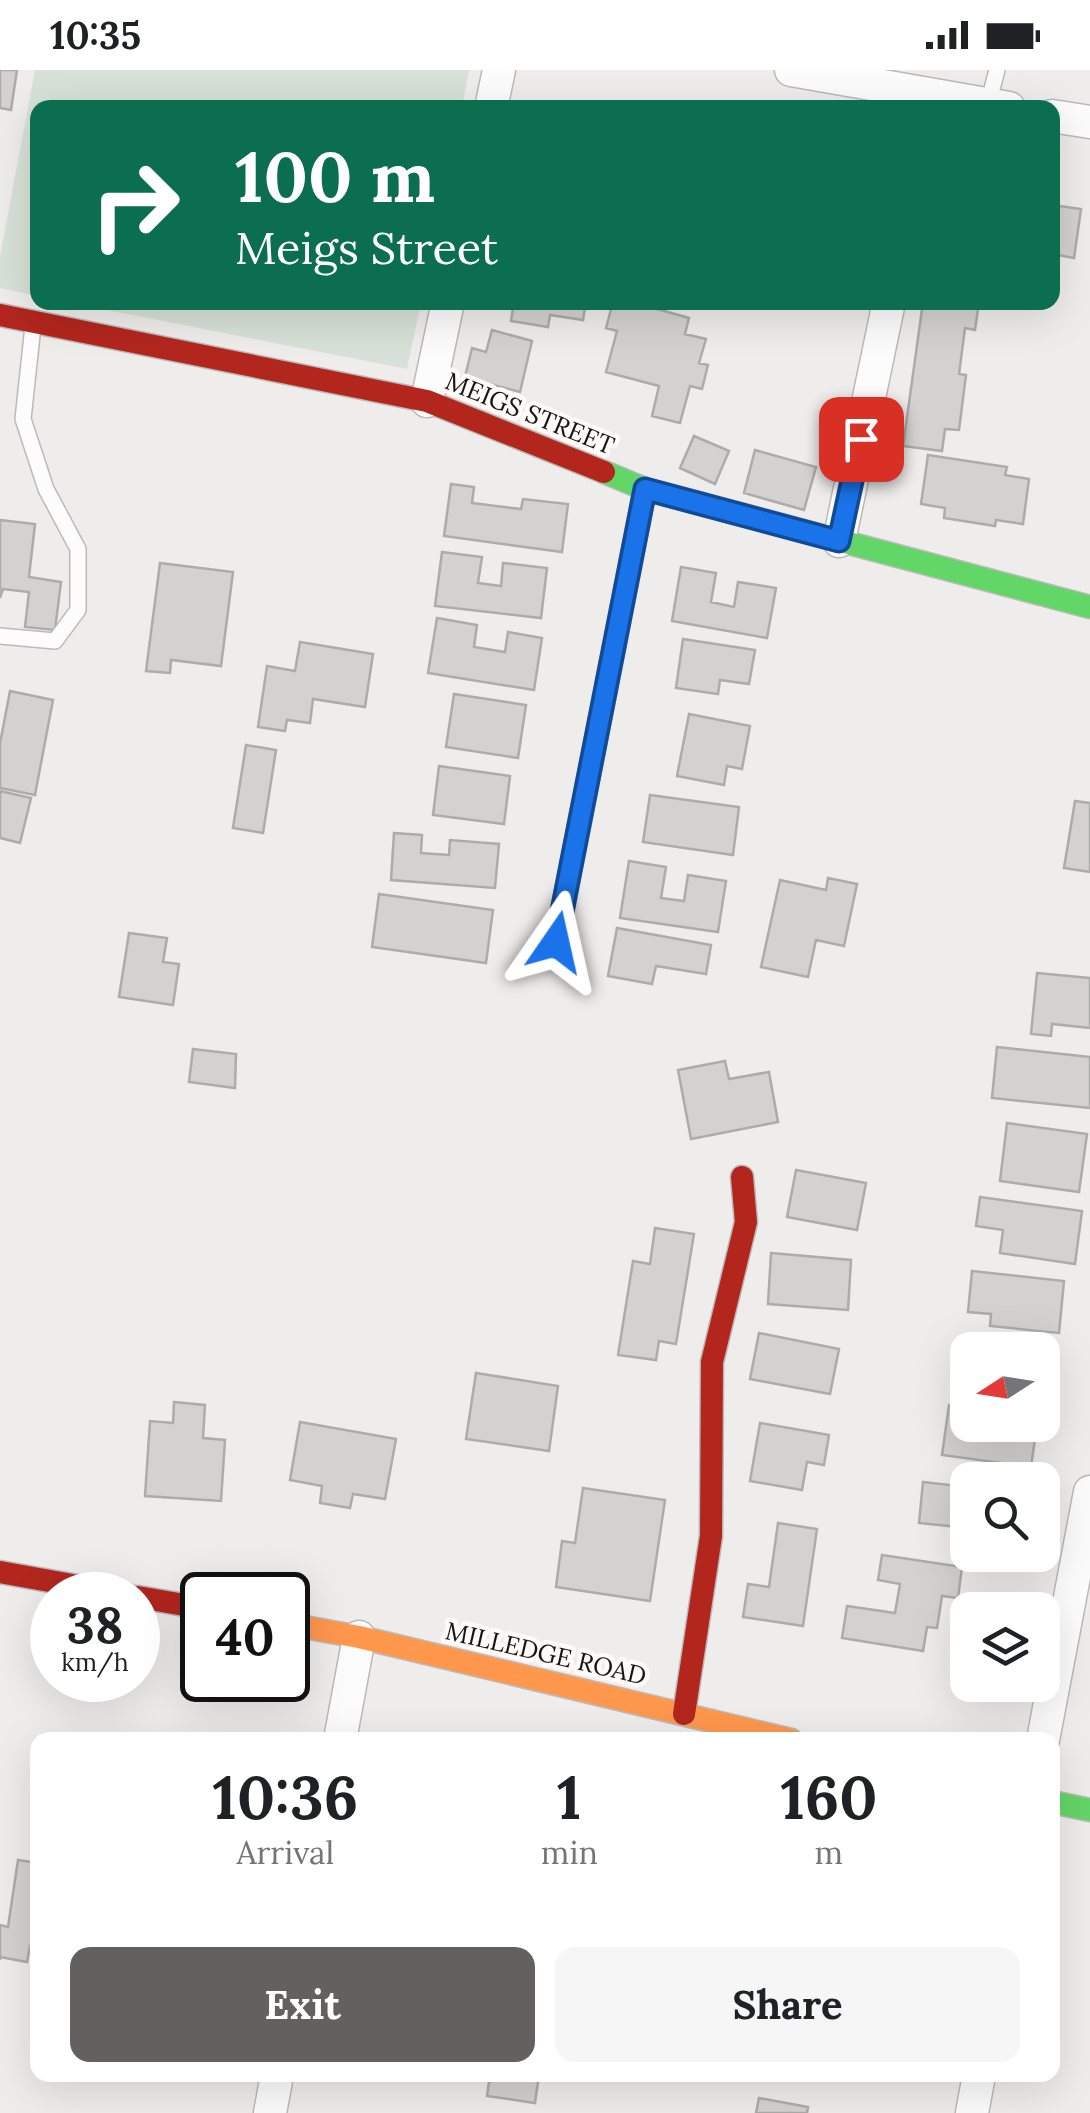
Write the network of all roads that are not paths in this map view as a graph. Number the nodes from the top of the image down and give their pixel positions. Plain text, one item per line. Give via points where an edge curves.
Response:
1 (499, 70) edge
2 (791, 70) edge
3 (997, 70) edge
4 (849, 75) edge
5 (493, 100) edge
6 (929, 100) edge
7 (998, 100) edge
8 (1060, 117) edge
9 (1090, 122) edge
10 (446, 310) edge
11 (888, 310) edge
12 (0, 315) edge
13 (33, 322) junction
14 (426, 400) junction
15 (645, 489) junction
16 (839, 541) junction
17 (1090, 607) edge
18 (0, 636) edge
19 (556, 942) dead end
20 (742, 1177) dead end
21 (1090, 1492) edge
22 (0, 1572) edge
23 (30, 1577) edge
24 (310, 1628) edge
25 (359, 1637) junction
26 (684, 1714) junction
27 (341, 1732) edge
28 (758, 1732) edge
29 (1045, 1732) edge
30 (1060, 1804) edge
31 (1090, 1810) edge
32 (276, 2082) edge
33 (978, 2082) edge
34 (270, 2113) edge
35 (972, 2113) edge

1 - 5 street
2 - 4 street
3 - 7 lane
4 - 6 street
8 - 9 street
10 - 14 street
11 - 16 street
12 - 13 street, MEIGS STREET
13 - 14 street, MEIGS STREET
13 - 18 lane via 23,419 46,490 78,549 78,610 55,641
14 - 15 street, MEIGS STREET
15 - 16 street, MEIGS STREET
15 - 19 street
16 - 17 street, MEIGS STREET
20 - 26 street via 746,1222 712,1362 711,1536
21 - 29 street
22 - 23 street
24 - 25 street, MILLEDGE ROAD
25 - 26 street, MILLEDGE ROAD
25 - 27 street
26 - 28 street, MILLEDGE ROAD
30 - 31 street
32 - 34 street
33 - 35 street

